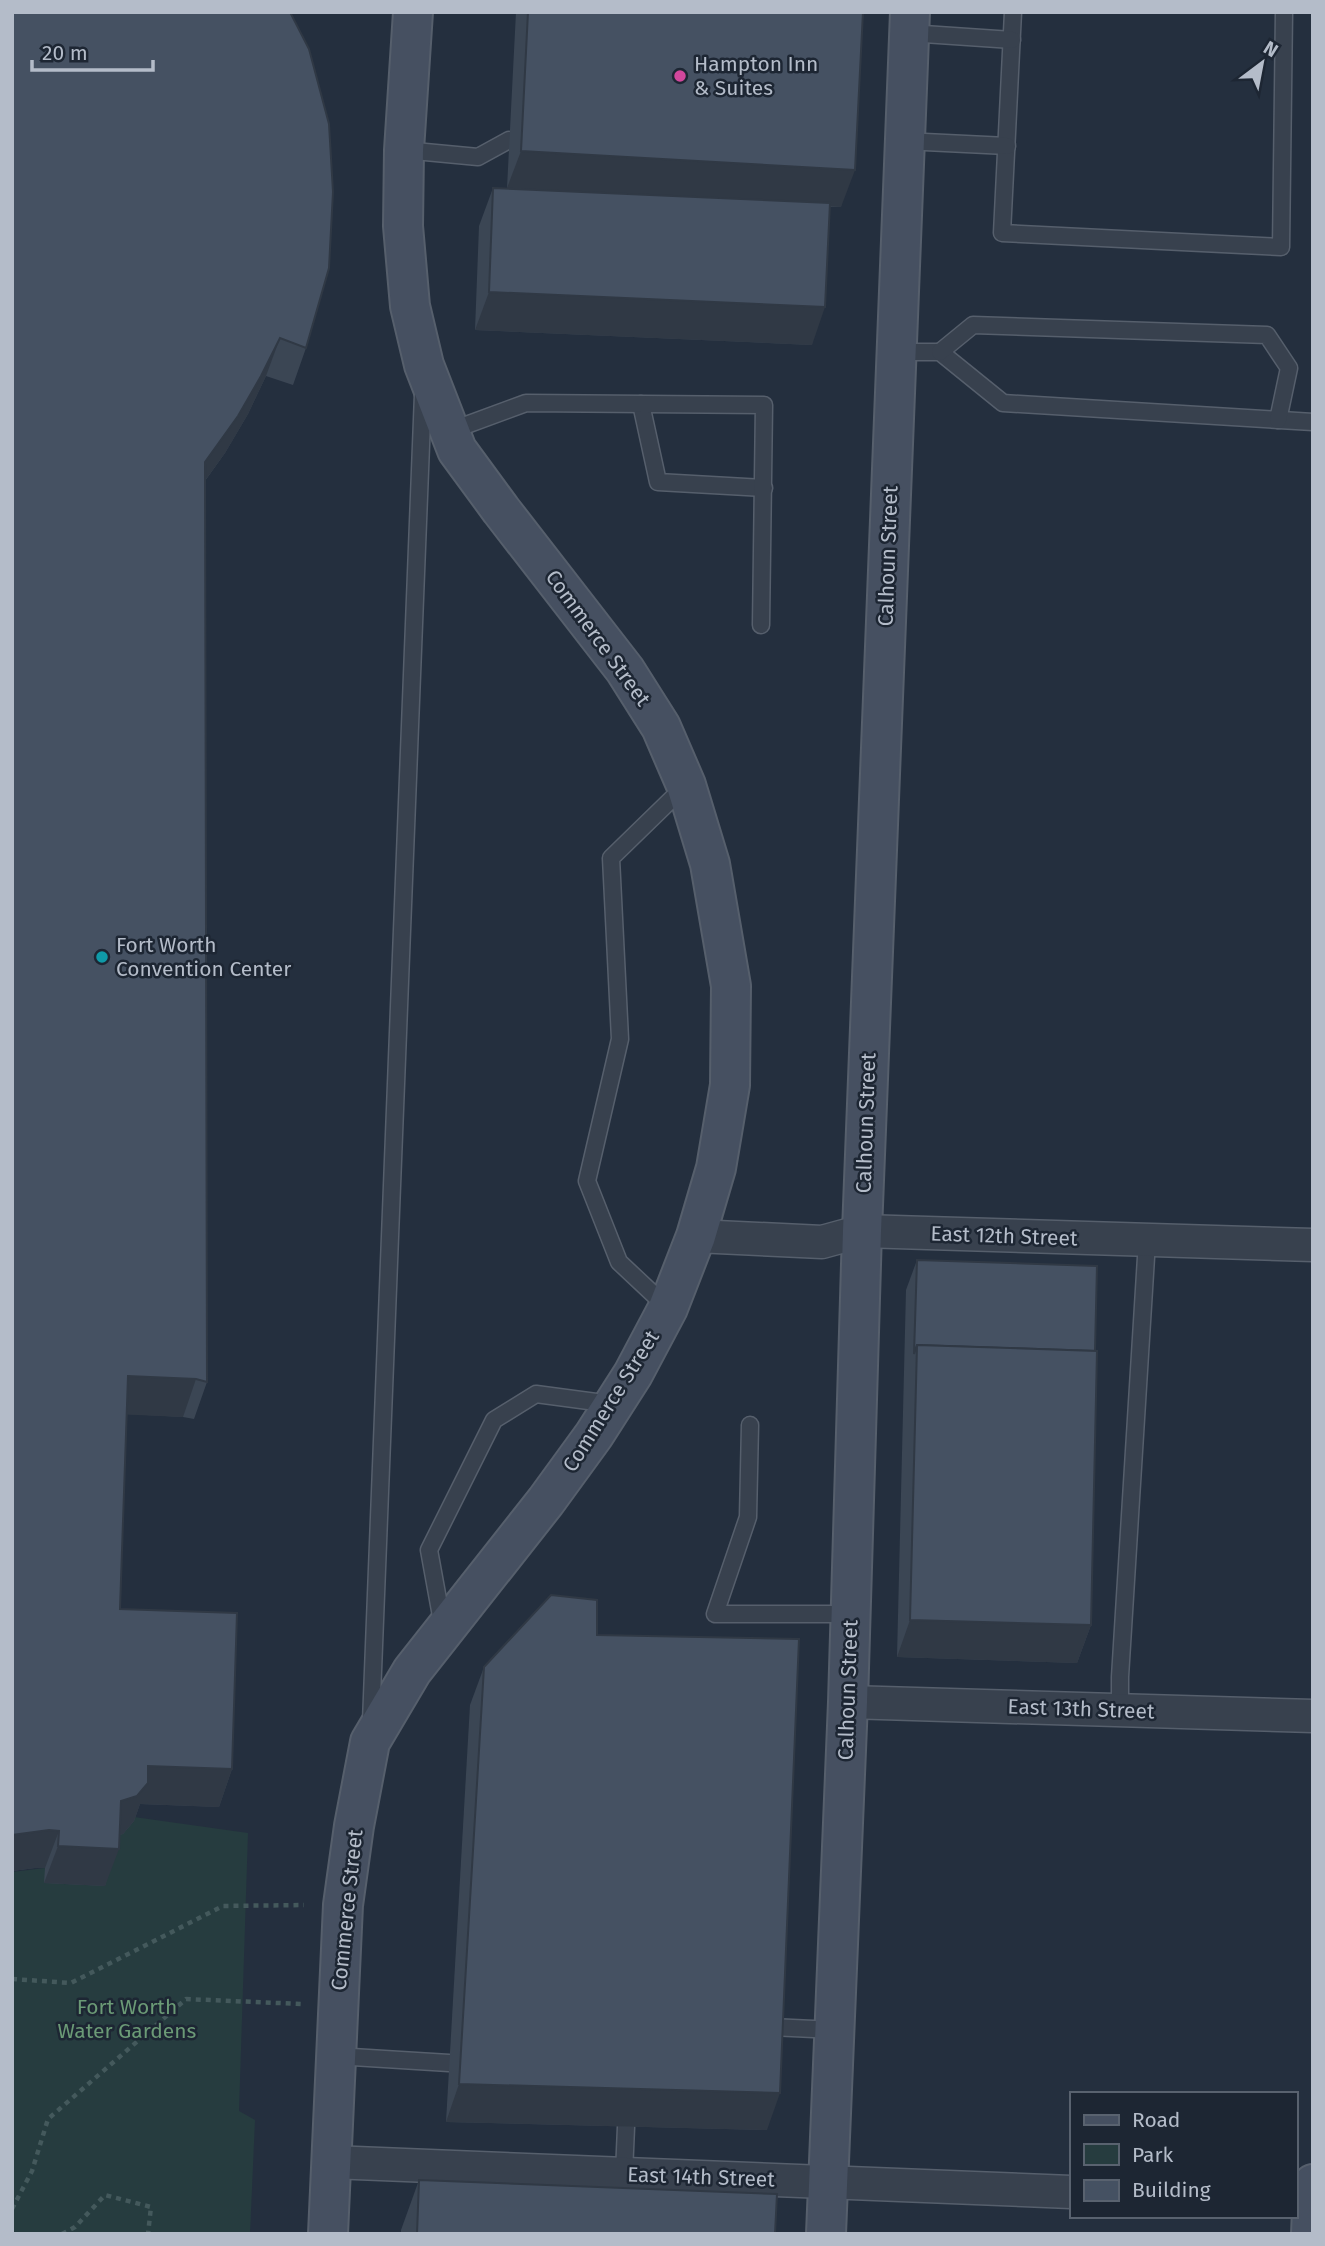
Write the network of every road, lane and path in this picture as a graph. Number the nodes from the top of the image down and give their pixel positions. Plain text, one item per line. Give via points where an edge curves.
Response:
1 (413, 12) edge
2 (1013, 12) edge
3 (1284, 12) edge
4 (909, 23) edge
5 (1012, 40) junction
6 (509, 140) dead end
7 (904, 141) junction
8 (1007, 146) junction
9 (404, 150) junction
10 (896, 352) junction
11 (940, 352) junction
12 (425, 365) junction
13 (641, 404) junction
14 (1278, 420) junction
15 (1313, 422) edge
16 (450, 431) junction
17 (764, 488) junction
18 (761, 625) dead end
19 (686, 785) junction
20 (862, 1231) junction
21 (696, 1236) junction
22 (1147, 1241) junction
23 (1313, 1245) edge
24 (667, 1308) junction
25 (614, 1404) junction
26 (750, 1425) dead end
27 (851, 1614) junction
28 (444, 1630) junction
29 (849, 1702) junction
30 (1121, 1711) junction
31 (1313, 1716) edge
32 (370, 1742) junction
33 (343, 1905) junction
34 (12, 1979) edge
35 (338, 2005) junction
36 (771, 2027) edge
37 (835, 2030) junction
38 (335, 2056) junction
39 (449, 2063) dead end
40 (626, 2127) edge
41 (331, 2162) junction
42 (624, 2174) junction
43 (828, 2182) junction
44 (1313, 2184) edge
45 (1070, 2192) edge
46 (1312, 2202) edge
47 (12, 2209) edge
48 (75, 2227) junction
49 (62, 2234) edge
50 (75, 2234) edge
51 (148, 2234) edge
52 (328, 2234) edge
53 (826, 2234) edge
54 (1311, 2234) edge

1 - 9 street, Commerce Street
2 - 5 lane
3 - 8 lane via 1280,247 1002,233
4 - 5 lane
4 - 7 street, Calhoun Street
5 - 8 lane
6 - 9 lane via 478,157
7 - 8 lane
7 - 10 street, Calhoun Street
9 - 12 street, Commerce Street via 403,226 410,306
10 - 11 lane
10 - 20 street, Calhoun Street
11 - 14 lane via 1003,403
11 - 14 lane via 973,325 1267,335 1289,368
12 - 16 street, Commerce Street
12 - 32 lane
13 - 16 lane via 526,402
13 - 17 lane via 658,482
13 - 17 lane via 764,405
14 - 15 lane
16 - 19 street, Commerce Street via 457,450 625,670 661,727
17 - 18 lane
19 - 21 street, Commerce Street via 710,864 731,986 730,1084 716,1168
19 - 24 lane via 611,858 620,1040 587,1181 619,1262
20 - 21 street, East 12th Street via 822,1242
20 - 22 street, East 12th Street
20 - 27 street, Calhoun Street
21 - 24 street, Commerce Street
22 - 23 street, East 12th Street
22 - 30 lane
24 - 25 street, Commerce Street
25 - 28 street, Commerce Street
25 - 28 lane via 536,1394 494,1420 429,1550
26 - 27 lane via 748,1517 715,1614
27 - 29 street, Calhoun Street
28 - 32 street, Commerce Street via 412,1671
29 - 30 street, East 13th Street
29 - 37 street, Calhoun Street
30 - 31 street, East 13th Street
32 - 33 street, Commerce Street
33 - 34 path via 223,1906 71,1983
33 - 35 street, Commerce Street
35 - 38 street, Commerce Street
35 - 47 path via 186,1999 48,2119 32,2171
36 - 37 lane
37 - 43 street, Calhoun Street
38 - 39 lane
38 - 41 street, Commerce Street
40 - 42 lane
41 - 42 street, East 14th Street
41 - 52 street, Commerce Street
42 - 43 street, East 14th Street
43 - 45 street, East 14th Street
43 - 53 street, Calhoun Street
44 - 46 street
46 - 54 street
48 - 49 path
48 - 50 path
48 - 51 path via 105,2196 151,2207

